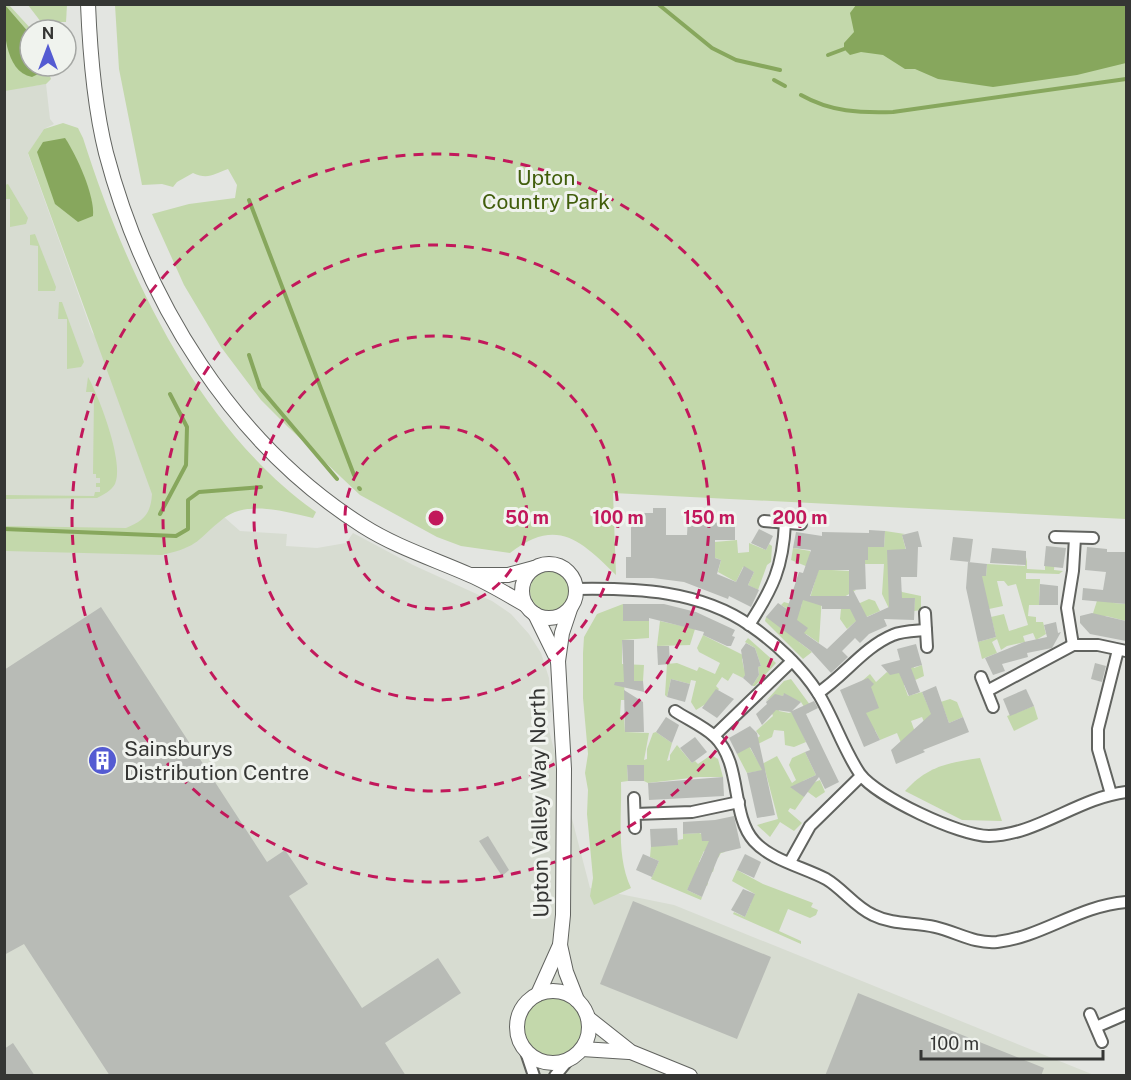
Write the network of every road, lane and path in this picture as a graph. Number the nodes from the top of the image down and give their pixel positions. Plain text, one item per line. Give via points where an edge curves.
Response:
1 (88, 4) edge
2 (764, 521) dead end
3 (785, 523) junction
4 (801, 524) dead end
5 (1055, 537) dead end
6 (1075, 538) junction
7 (1093, 538) dead end
8 (534, 568) junction
9 (471, 575) junction
10 (576, 589) junction
11 (531, 609) junction
12 (570, 609) junction
13 (925, 613) dead end
14 (749, 625) junction
15 (926, 630) junction
16 (1073, 645) junction
17 (927, 647) dead end
18 (1122, 650) edge
19 (558, 661) junction
20 (792, 661) junction
21 (981, 677) dead end
22 (987, 691) junction
23 (818, 693) junction
24 (993, 707) dead end
25 (675, 711) dead end
26 (714, 736) junction
27 (861, 776) junction
28 (1126, 792) edge
29 (1111, 794) junction
30 (634, 798) dead end
31 (739, 802) junction
32 (635, 814) junction
33 (635, 828) dead end
34 (790, 862) junction
35 (1126, 902) edge
36 (560, 945) junction
37 (538, 994) junction
38 (577, 1000) junction
39 (1090, 1014) dead end
40 (1126, 1014) edge
41 (588, 1018) junction
42 (1096, 1027) junction
43 (1102, 1042) dead end
44 (582, 1049) junction
45 (526, 1052) junction
46 (632, 1052) junction
47 (568, 1060) junction
48 (534, 1076) edge
49 (555, 1076) edge
50 (690, 1076) edge

1 - 9 street via 94,87 119,195 166,306 210,380 260,441 310,488 364,527
2 - 3 street
3 - 4 street
3 - 14 street via 781,567 773,588
5 - 6 street
6 - 7 street
6 - 16 street via 1067,608
8 - 9 street via 508,575
8 - 10 street via 551,563 560,565 573,576
8 - 11 street via 523,583 522,592
9 - 11 street
10 - 12 street
10 - 14 street via 658,591 708,605
11 - 12 street via 550,618
11 - 19 street, Upton Valley Way North
12 - 19 street, Upton Valley Way North
13 - 15 street
14 - 20 street
15 - 17 street
15 - 23 street via 894,634 875,644
16 - 18 street
16 - 22 street
18 - 29 street via 1098,729 1098,749
19 - 36 street, Upton Valley Way North via 565,867
20 - 23 street
20 - 26 street
21 - 22 street
22 - 24 street
23 - 27 street
25 - 26 street
26 - 31 street via 735,777
27 - 29 street via 929,818 966,833 988,836 1014,833
27 - 34 street via 810,826
28 - 29 street
30 - 32 street
31 - 32 street via 692,812
31 - 34 street via 754,841 768,853
32 - 33 street
34 - 35 street via 828,880 872,915 901,924 937,927 975,942 1009,940 1102,904
36 - 37 street, Upton Valley Way North
36 - 38 street, Upton Valley Way North
37 - 38 street via 555,991
37 - 45 street via 520,1009 516,1024 519,1042
38 - 41 street
39 - 42 street
40 - 42 street
41 - 44 street via 589,1029
41 - 46 street
42 - 43 street
44 - 46 street
44 - 47 street
45 - 47 street via 553,1064
45 - 48 street
46 - 50 street
47 - 49 street

